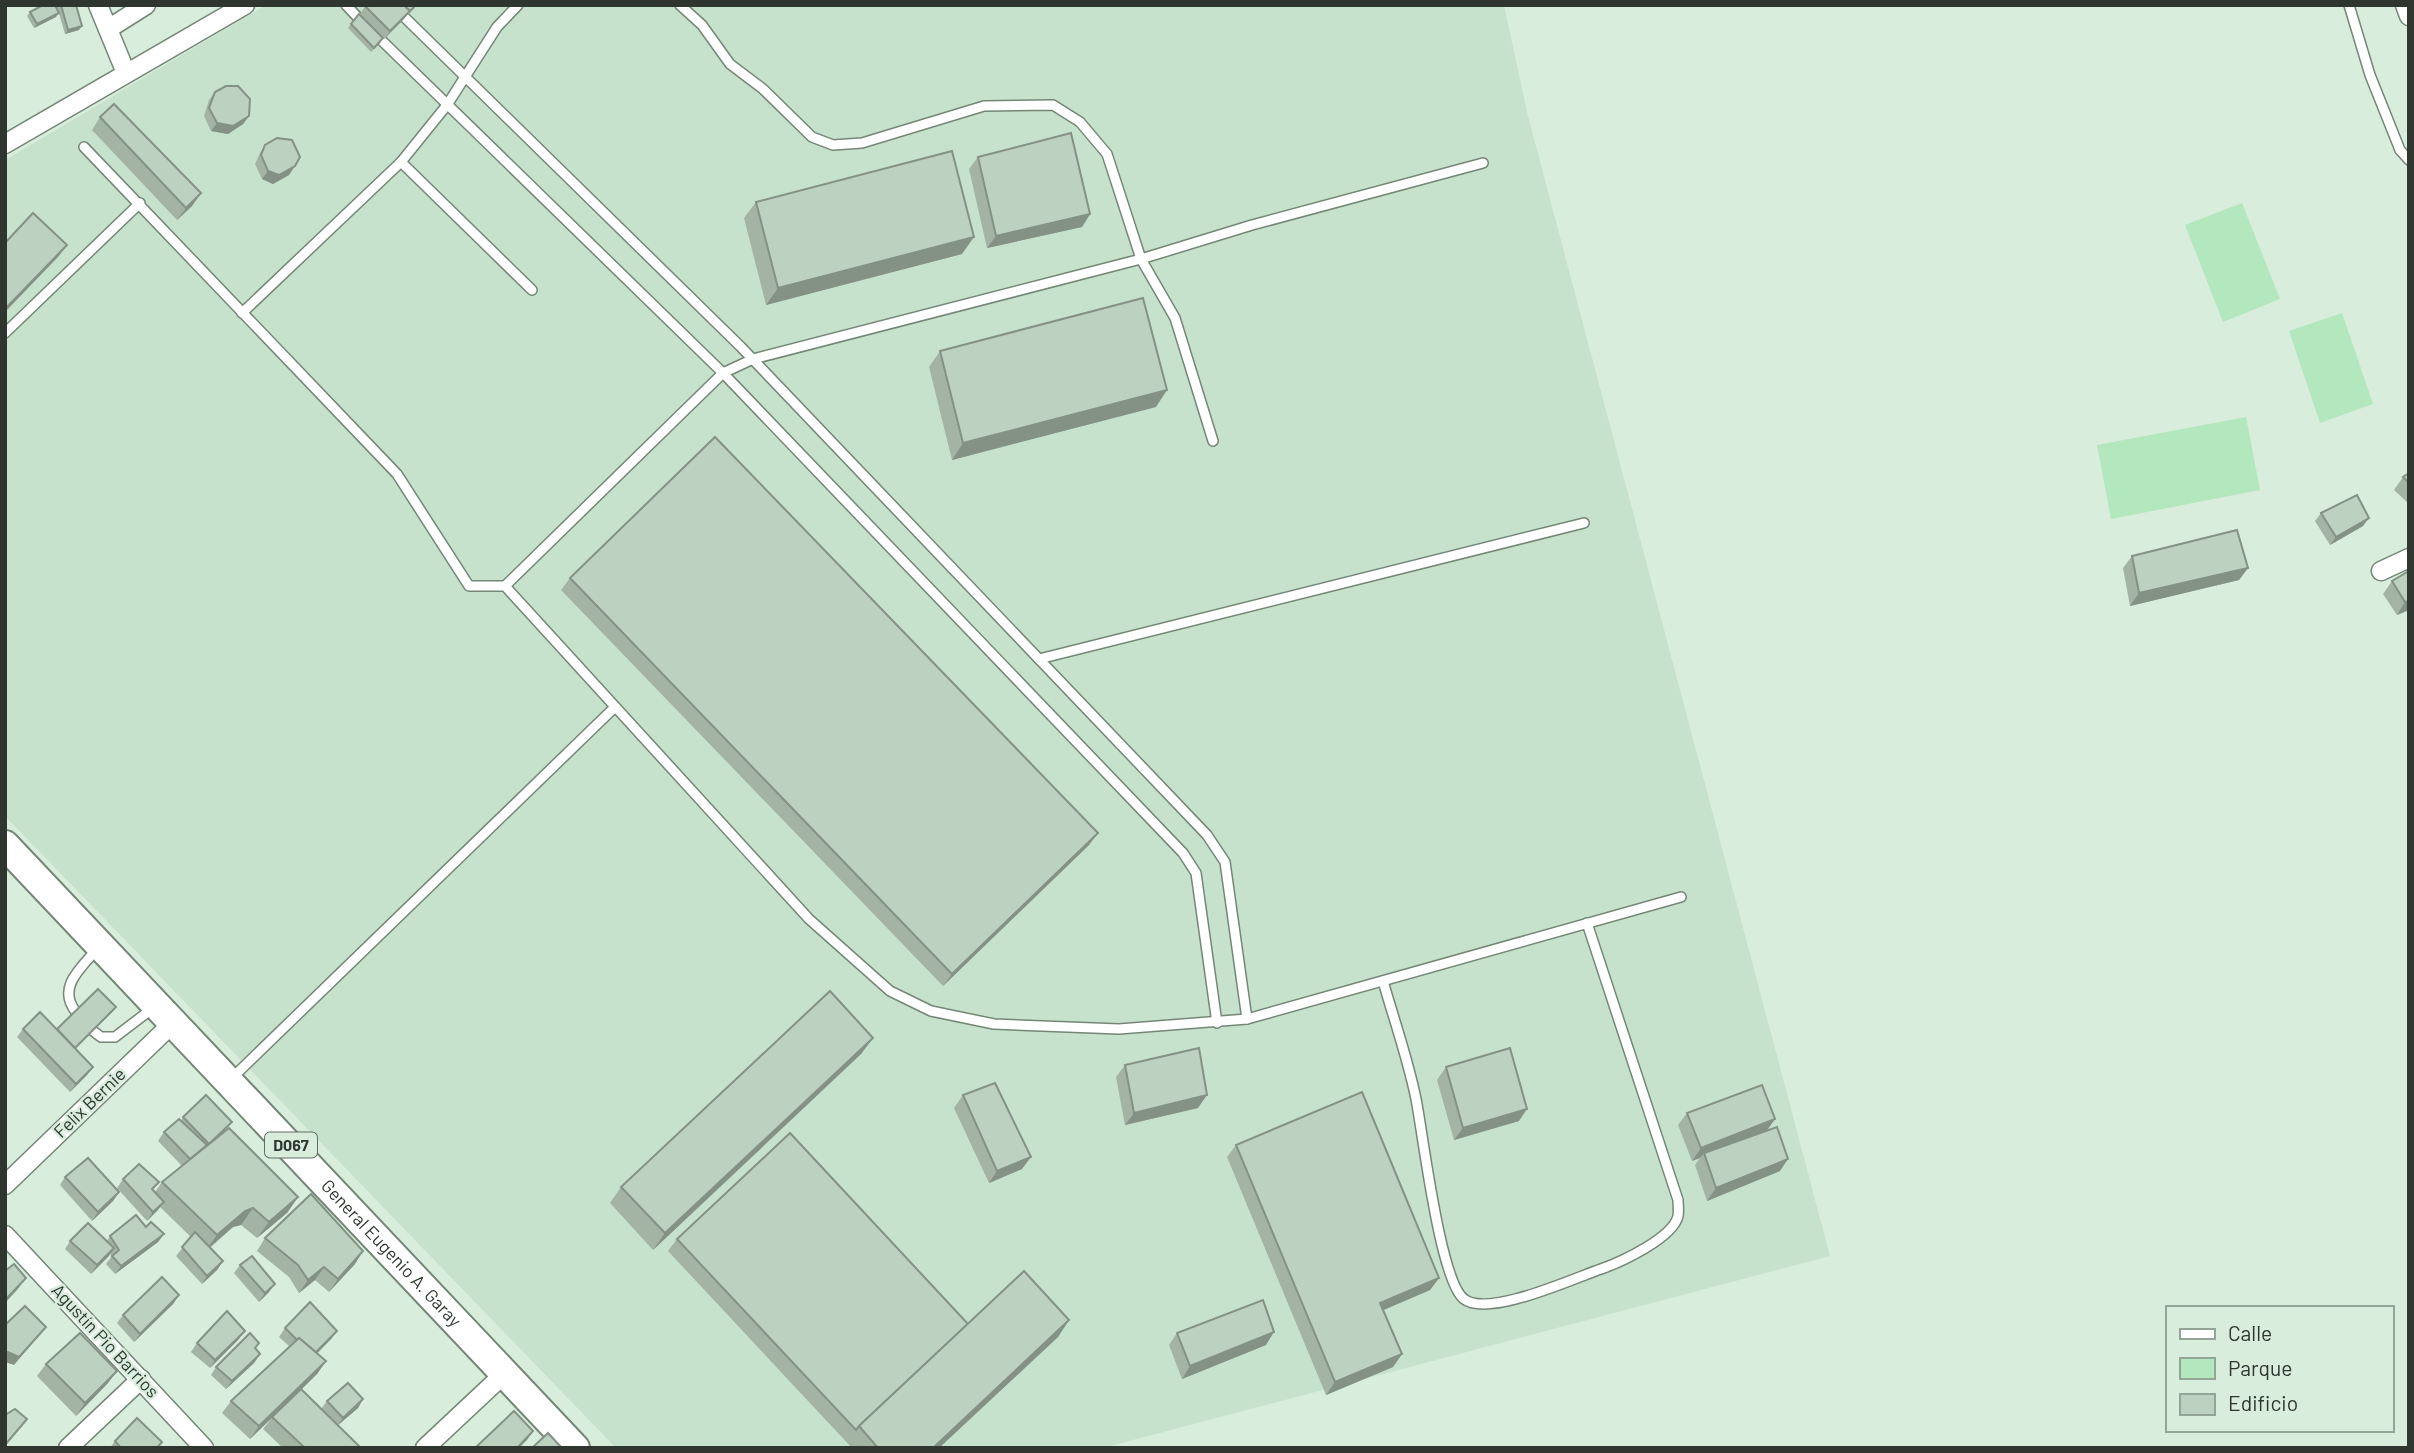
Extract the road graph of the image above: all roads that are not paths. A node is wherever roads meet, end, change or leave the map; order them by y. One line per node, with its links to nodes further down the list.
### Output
1 (98, 5): 11 (street)
2 (146, 5): 11 (street)
3 (245, 5): 12 (street)
4 (345, 5): 14 (lane)
5 (392, 5): 13 (lane)
6 (519, 5): 13 (lane)
7 (680, 5): 21 (lane)
8 (2349, 5): 17 (lane)
9 (2405, 5): 10 (street)
10 (2409, 16)
11 (108, 29): 12 (street)
12 (126, 73): 15 (street)
13 (464, 76): 14 (lane); 25 (lane)
14 (447, 104): 18 (lane); 26 (lane)
15 (5, 144)
16 (84, 147): 20 (lane)
17 (2409, 160)
18 (401, 162): 22 (lane); 23 (lane)
19 (1483, 163): 21 (lane)
20 (140, 203): 23 (lane); 24 (lane)
21 (1141, 259): 25 (lane); 27 (lane)
22 (532, 290)
23 (242, 313): 31 (lane)
24 (5, 333)
25 (753, 359): 26 (lane); 32 (lane)
26 (723, 373): 31 (lane); 42 (lane)
27 (1213, 441)
28 (1584, 523): 32 (lane)
29 (2409, 558): 30 (street)
30 (2381, 571)
31 (505, 586): 33 (lane)
32 (1039, 659): 41 (lane)
33 (615, 707): 42 (lane); 44 (lane)
34 (5, 845): 37 (main road, General Eugenio A. Garay / D067)
35 (1681, 897): 36 (lane)
36 (1587, 923): 38 (lane); 38 (lane)
37 (101, 944): 39 (lane); 40 (main road, General Eugenio A. Garay / D067)
38 (1383, 981): 41 (lane)
39 (76, 1012)
40 (167, 1012): 43 (lane); 44 (main road, General Eugenio A. Garay / D067); 45 (street, Felix Bernie)
41 (1247, 1019): 42 (lane)
42 (1217, 1023)
43 (93, 1031)
44 (230, 1080): 47 (main road, General Eugenio A. Garay / D067)
45 (5, 1185)
46 (5, 1235): 48 (street, Agustín Pio Barrios)
47 (505, 1373): 51 (street); 52 (main road, General Eugenio A. Garay / D067)
48 (141, 1379): 49 (street); 50 (street, Agustín Pio Barrios)
49 (68, 1448)
50 (204, 1448)
51 (425, 1448)
52 (575, 1448)

